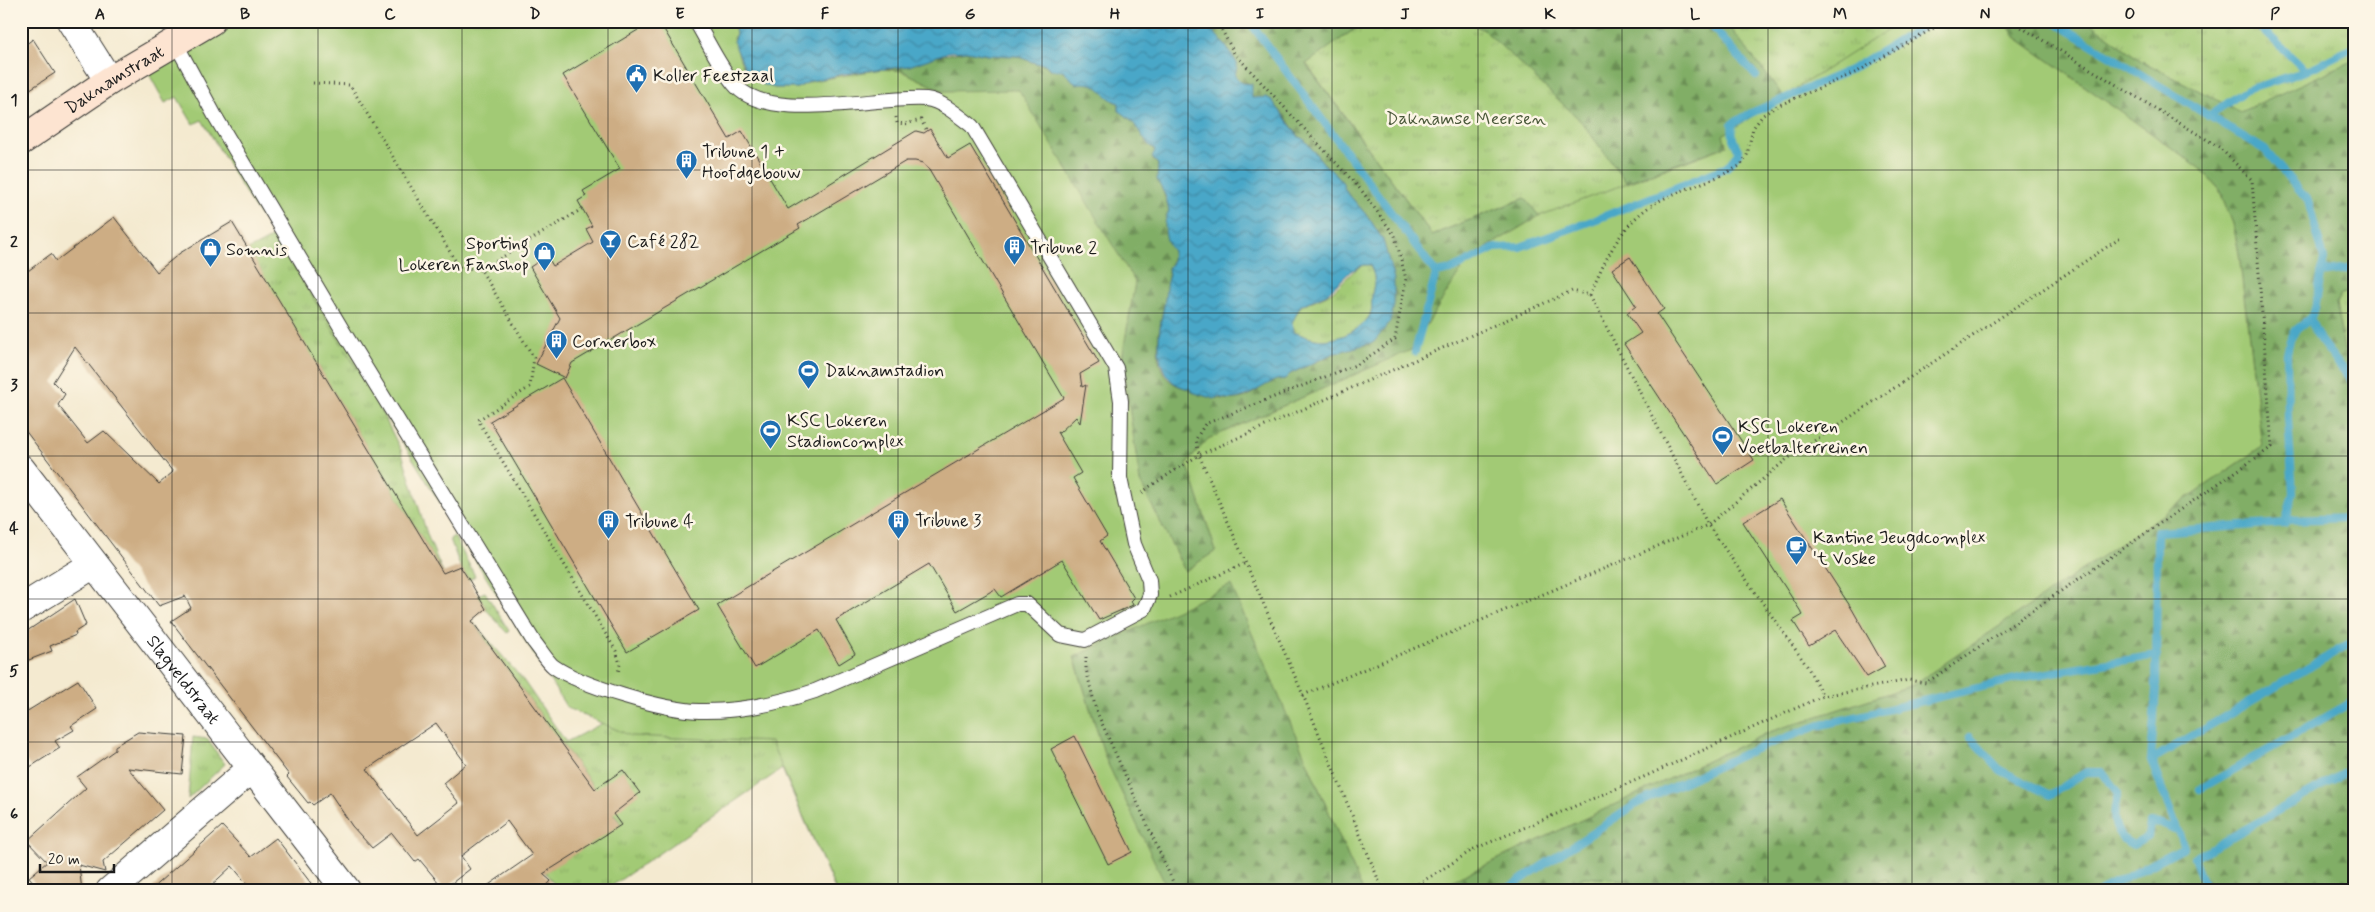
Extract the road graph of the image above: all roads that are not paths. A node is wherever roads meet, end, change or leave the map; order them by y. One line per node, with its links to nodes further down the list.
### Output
1 (71, 21): 5 (street)
2 (210, 21): 4 (street, Daknamstraat)
3 (693, 21): 4 (lane)
4 (175, 42): 5 (street, Daknamstraat)
5 (109, 82): 6 (street, Daknamstraat)
6 (21, 141)
7 (21, 470): 8 (street, Slagveldstraat)
8 (94, 564): 9 (street); 10 (street, Slagveldstraat)
9 (21, 609)
10 (251, 769): 11 (street); 12 (street, Slagveldstraat)
11 (110, 891)
12 (346, 891)

